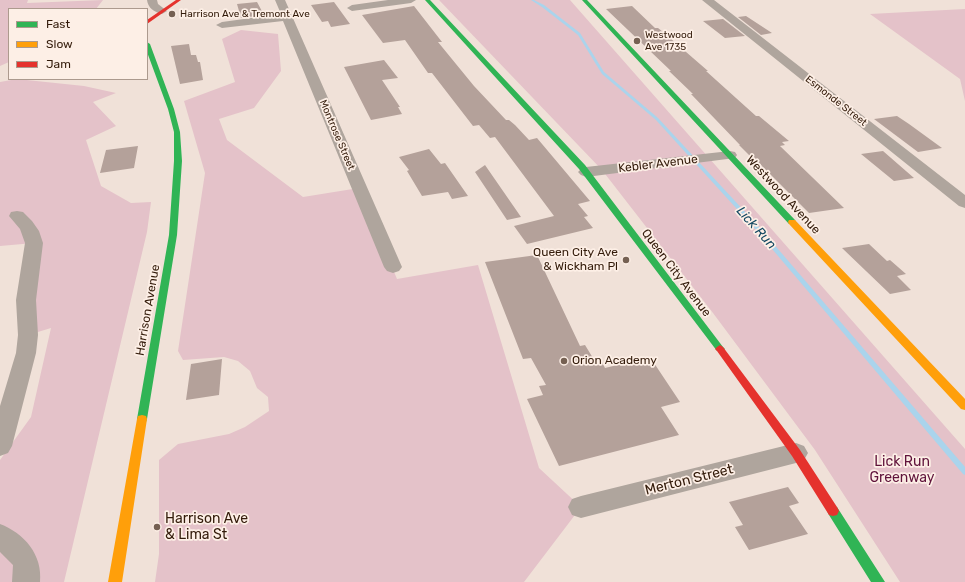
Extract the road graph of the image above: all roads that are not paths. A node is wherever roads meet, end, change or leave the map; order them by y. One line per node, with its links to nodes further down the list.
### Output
1 (152, 0): 9 (street)
2 (178, 0): 9 (main road)
3 (411, 0): 8 (street)
4 (427, 0): 15 (main road, Queen City Avenue)
5 (584, 0): 14 (main road, Westwood Avenue)
6 (707, 0): 16 (street, Esmonde Street)
7 (279, 1): 10 (street, Montrose Street)
8 (352, 8)
9 (162, 11): 11 (main road)
10 (286, 17): 12 (street); 18 (street, Montrose Street)
11 (148, 21)
12 (222, 25)
13 (148, 47): 25 (main road, Harrison Avenue)
14 (730, 155): 15 (street, Kebler Avenue); 19 (main road, Westwood Avenue)
15 (586, 172): 21 (main road, Queen City Avenue)
16 (965, 203)
17 (17, 216): 20 (street)
18 (393, 267)
19 (965, 406)
20 (0, 446)
21 (796, 453): 22 (street, Merton Street); 26 (main road, Queen City Avenue)
22 (581, 507)
23 (0, 536): 24 (street)
24 (26, 582)
25 (114, 582)
26 (878, 582)

